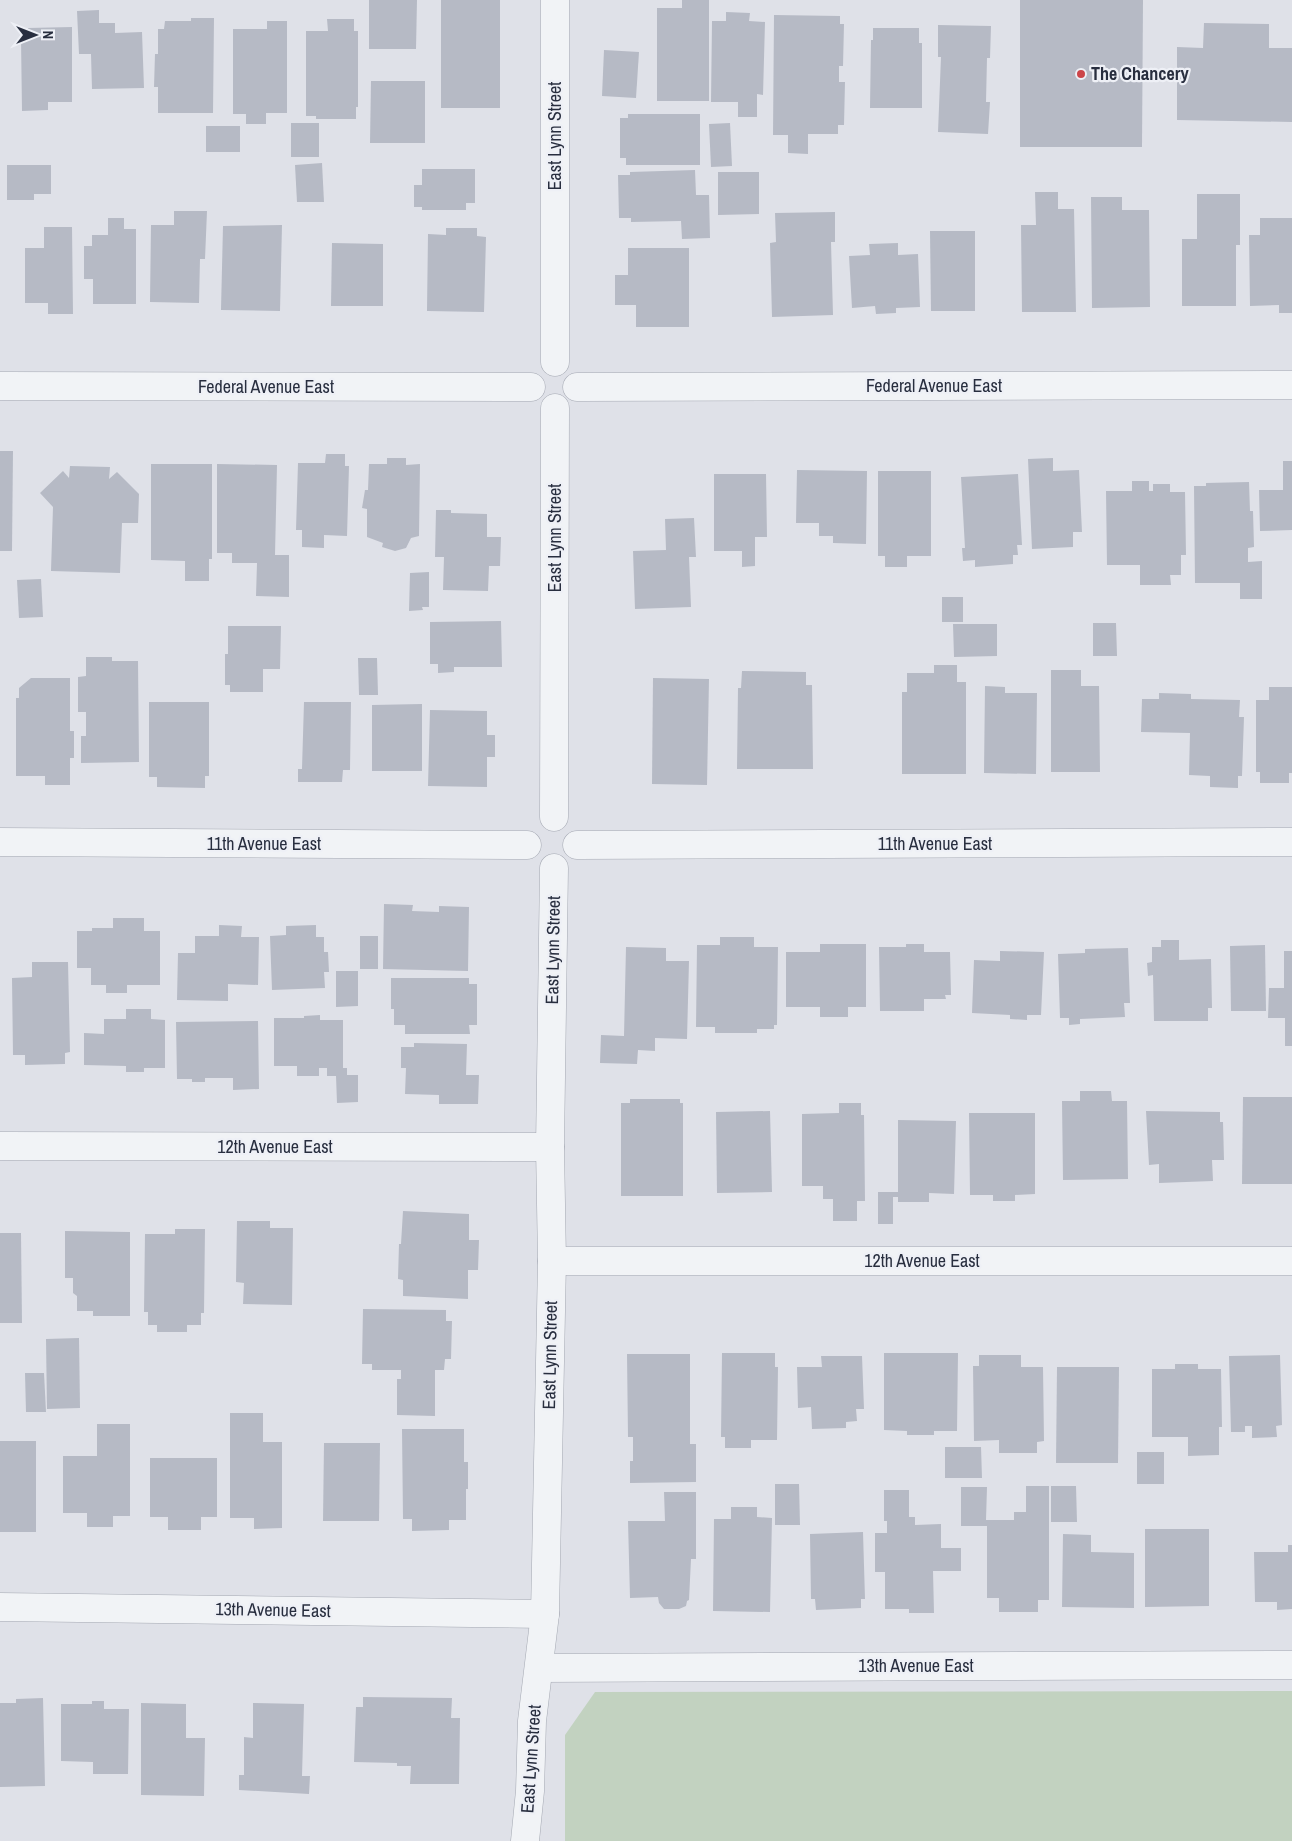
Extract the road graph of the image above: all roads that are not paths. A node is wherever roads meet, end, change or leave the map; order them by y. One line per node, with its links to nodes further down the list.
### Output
1 (555, 0): 2 (street, East Lynn Street)
2 (555, 362): 5 (street); 6 (street)
3 (1292, 385): 6 (street, Federal Avenue East)
4 (0, 386): 5 (street, Federal Avenue East)
5 (531, 387): 7 (street)
6 (577, 387): 7 (street)
7 (555, 408): 8 (street, East Lynn Street)
8 (554, 817): 11 (street); 12 (street)
9 (0, 842): 12 (street, 11th Avenue East)
10 (1292, 842): 11 (street, 11th Avenue East)
11 (578, 845): 13 (street)
12 (527, 846): 13 (street)
13 (554, 868): 15 (street, East Lynn Street)
14 (0, 1146): 15 (street, 12th Avenue East)
15 (550, 1148): 16 (street, East Lynn Street)
16 (552, 1261): 17 (street, 12th Avenue East); 19 (street, East Lynn Street)
17 (1292, 1261)
18 (0, 1607): 19 (street, 13th Avenue East)
19 (545, 1614): 21 (street, East Lynn Street)
20 (1292, 1665): 21 (street, 13th Avenue East)
21 (540, 1668): 22 (street, East Lynn Street)
22 (525, 1841)

